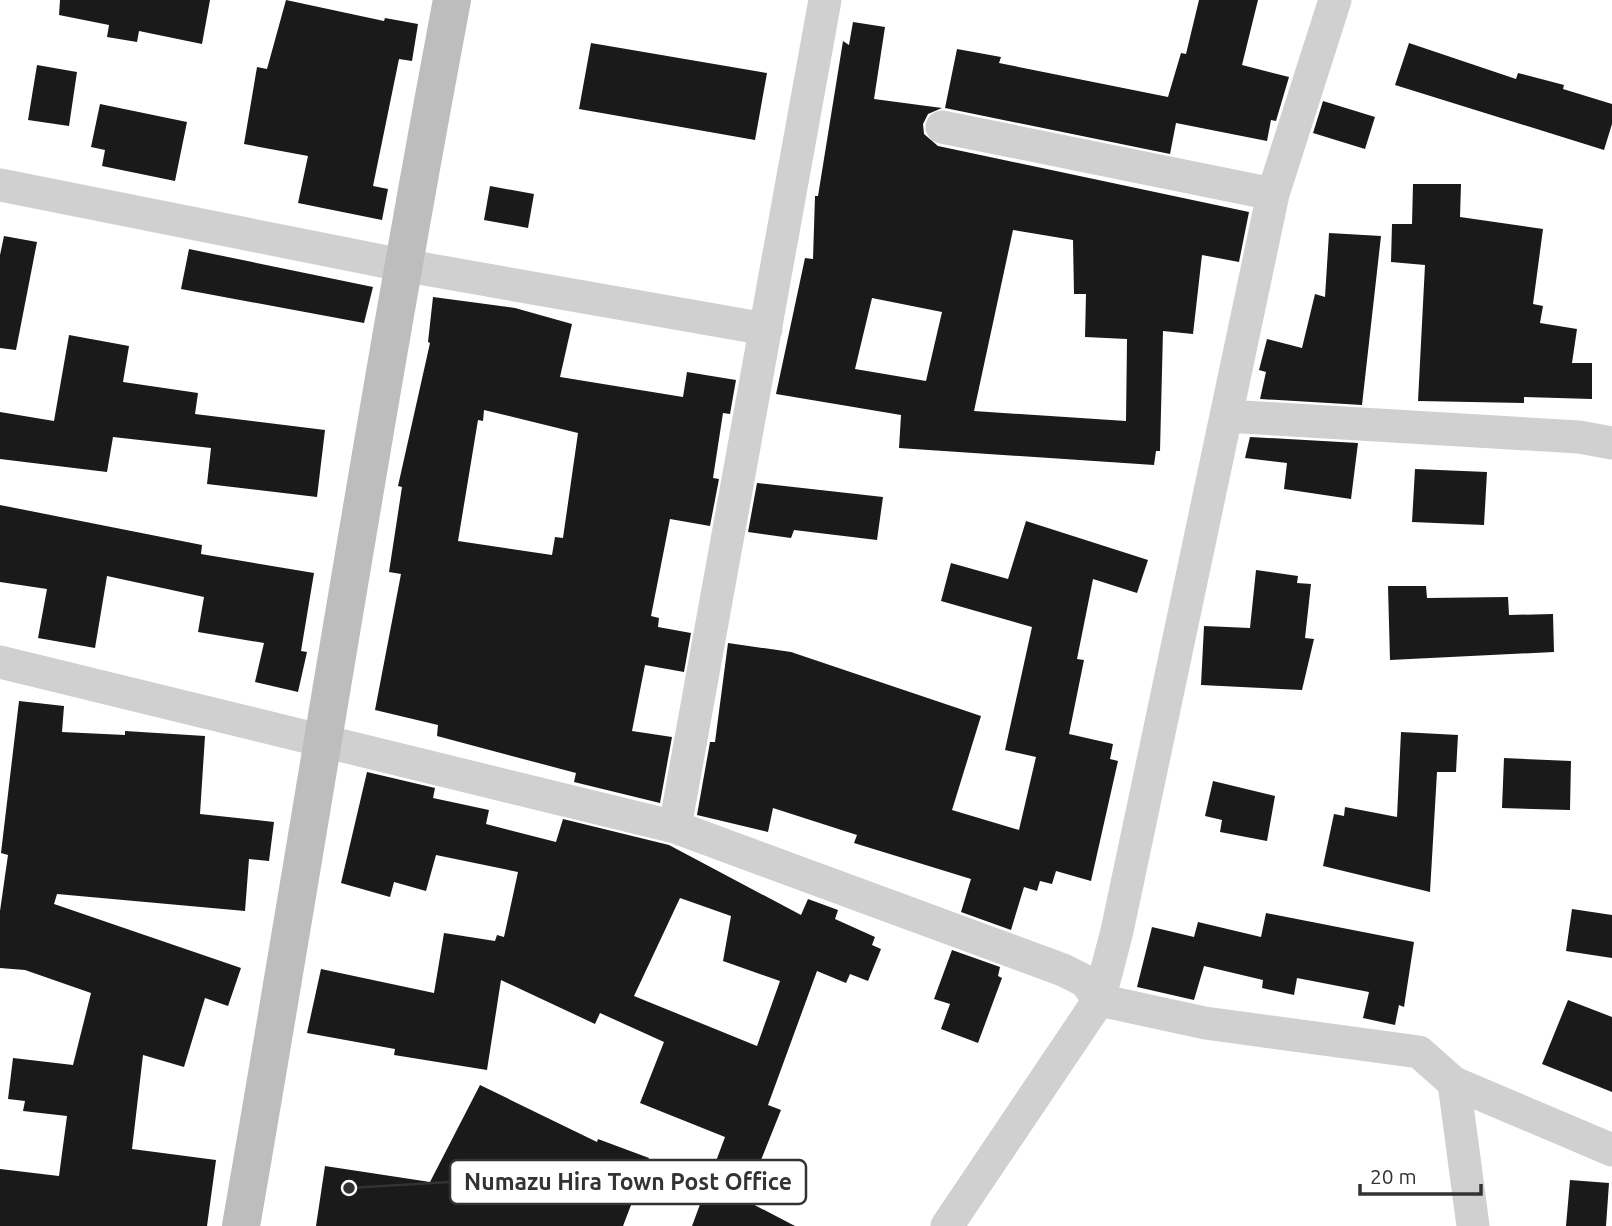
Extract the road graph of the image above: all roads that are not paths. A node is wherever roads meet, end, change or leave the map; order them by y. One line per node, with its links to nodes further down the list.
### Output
1 (452, 0): 7 (street)
2 (825, 0): 8 (street)
3 (1335, 0): 6 (street)
4 (942, 127): 6 (street)
5 (0, 185): 7 (street)
6 (1273, 194): 9 (street)
7 (402, 265): 8 (street); 12 (street)
8 (766, 329): 13 (street)
9 (1226, 416): 10 (street); 14 (street)
10 (1612, 443)
11 (0, 662): 12 (street)
12 (325, 740): 13 (street); 17 (street)
13 (675, 827): 14 (street)
14 (1099, 1000): 15 (street); 18 (street)
15 (1454, 1083): 16 (street); 19 (street)
16 (1612, 1150)
17 (241, 1226)
18 (947, 1226)
19 (1473, 1226)

